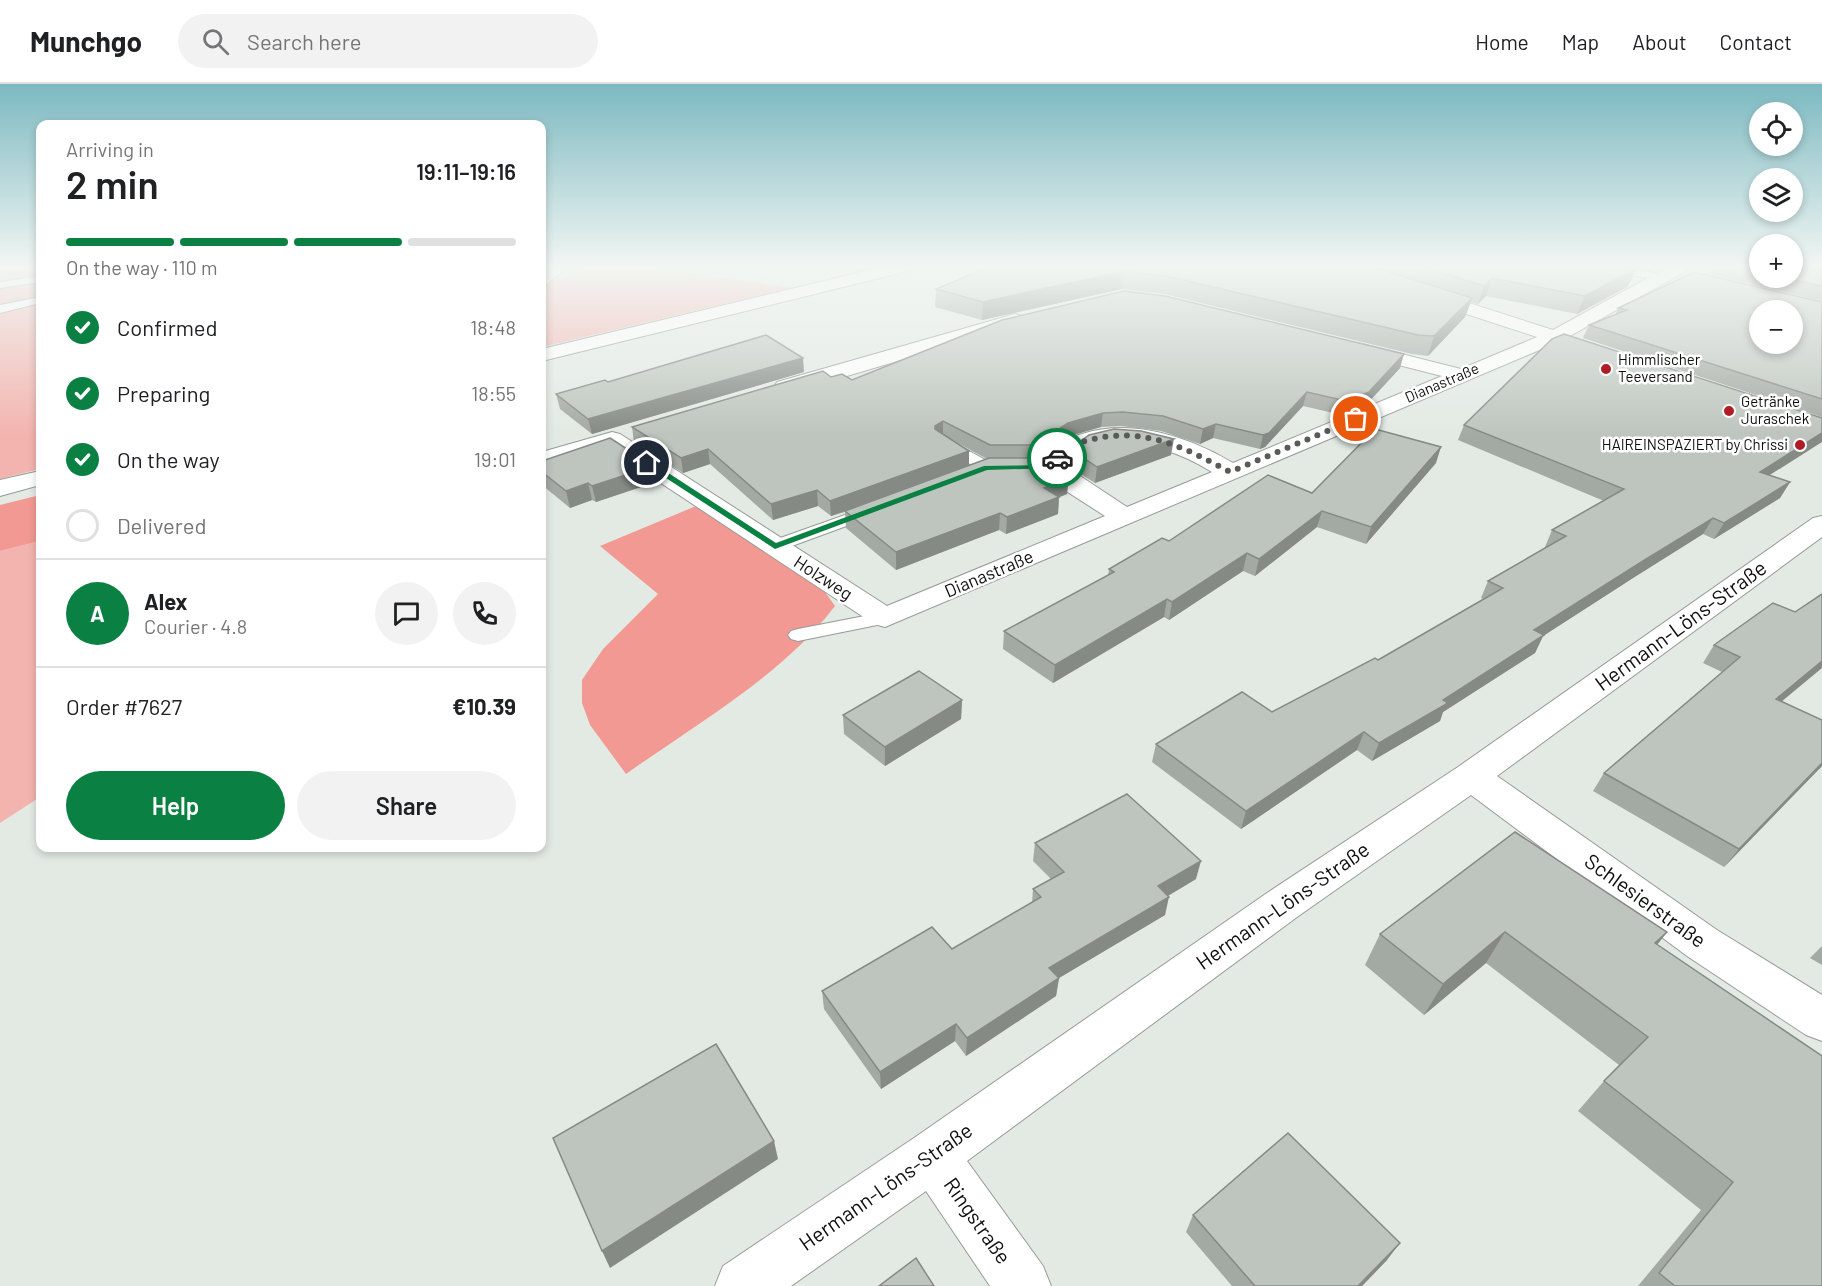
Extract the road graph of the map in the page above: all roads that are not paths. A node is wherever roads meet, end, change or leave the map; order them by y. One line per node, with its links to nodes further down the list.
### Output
1 (673, 323): 7 (street)
2 (1004, 323): 9 (street)
3 (1513, 323): 5 (street)
4 (1595, 323): 5 (street, Dianastraße)
5 (1566, 341): 8 (street, Dianastraße)
6 (1335, 344): 8 (street)
7 (546, 354)
8 (1461, 375): 14 (street, Dianastraße)
9 (771, 392)
10 (944, 442): 12 (lane)
11 (546, 458): 21 (street, Holzweg)
12 (986, 467): 13 (lane); 15 (lane)
13 (1019, 467)
14 (1230, 472): 19 (street, Dianastraße); 19 (street)
15 (964, 476)
16 (36, 479): 17 (street)
17 (0, 488)
18 (886, 505): 21 (lane)
19 (1125, 517): 22 (street, Dianastraße)
20 (1822, 524): 24 (street, Hermann-Löns-Straße)
21 (775, 546): 22 (street, Holzweg)
22 (885, 618): 23 (lane)
23 (798, 636)
24 (1471, 776): 25 (street, Schlesierstraße); 26 (street, Hermann-Löns-Straße)
25 (1822, 1020)
26 (932, 1156): 27 (street, Hermann-Löns-Straße); 28 (street, Ringstraße)
27 (743, 1286)
28 (1023, 1286)

